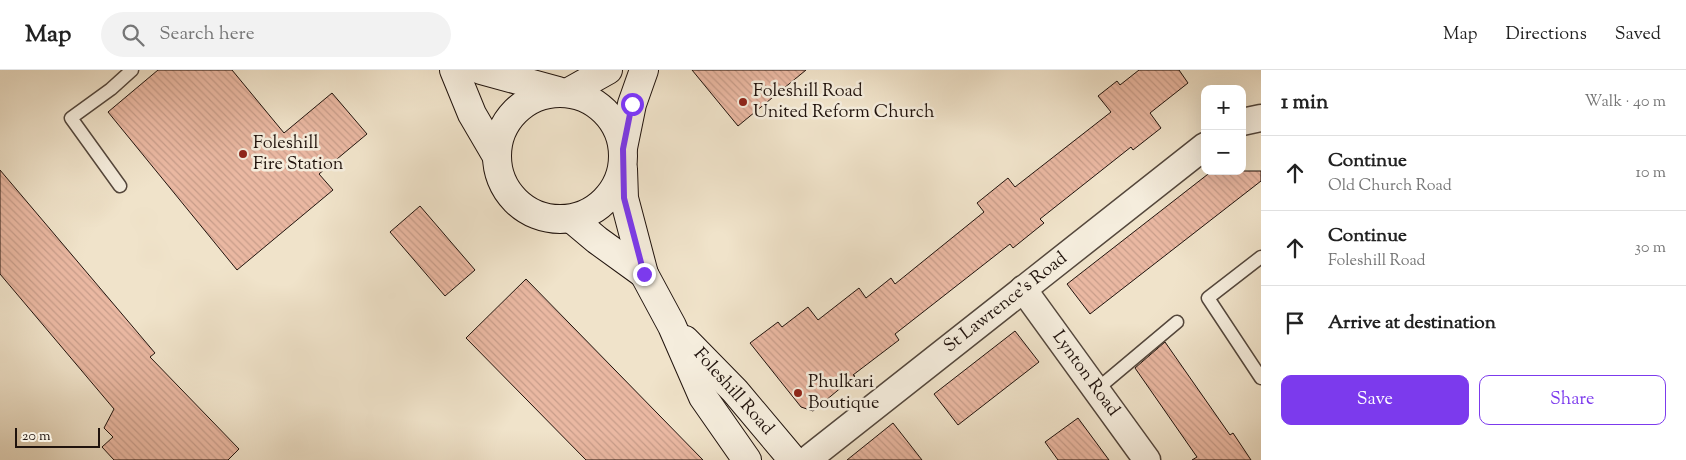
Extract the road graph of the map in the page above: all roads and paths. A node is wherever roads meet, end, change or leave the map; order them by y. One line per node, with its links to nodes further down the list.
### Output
1 (132, 70): 10 (lane)
2 (454, 70): 9 (main road)
3 (480, 70): 6 (main road)
4 (608, 70): 6 (main road)
5 (644, 70): 8 (main road)
6 (564, 92): 8 (main road); 9 (main road)
7 (1201, 149): 14 (street, St Lawrence's Road)
8 (623, 153): 11 (main road); 13 (main road, Foleshill Road)
9 (496, 155): 11 (main road)
10 (120, 186)
11 (572, 219): 13 (main road, Foleshill Road)
12 (1261, 257): 17 (lane)
13 (644, 274): 16 (main road, Foleshill Road)
14 (1023, 289): 18 (street, Lynton Road); 21 (street, St Lawrence's Road)
15 (1177, 322): 18 (lane)
16 (672, 326): 19 (main road, Foleshill Road); 20 (main road, Foleshill Road)
17 (1261, 378)
18 (1096, 390): 22 (street, Lynton Road)
19 (747, 460)
20 (793, 460)
21 (807, 460)
22 (1147, 460)

